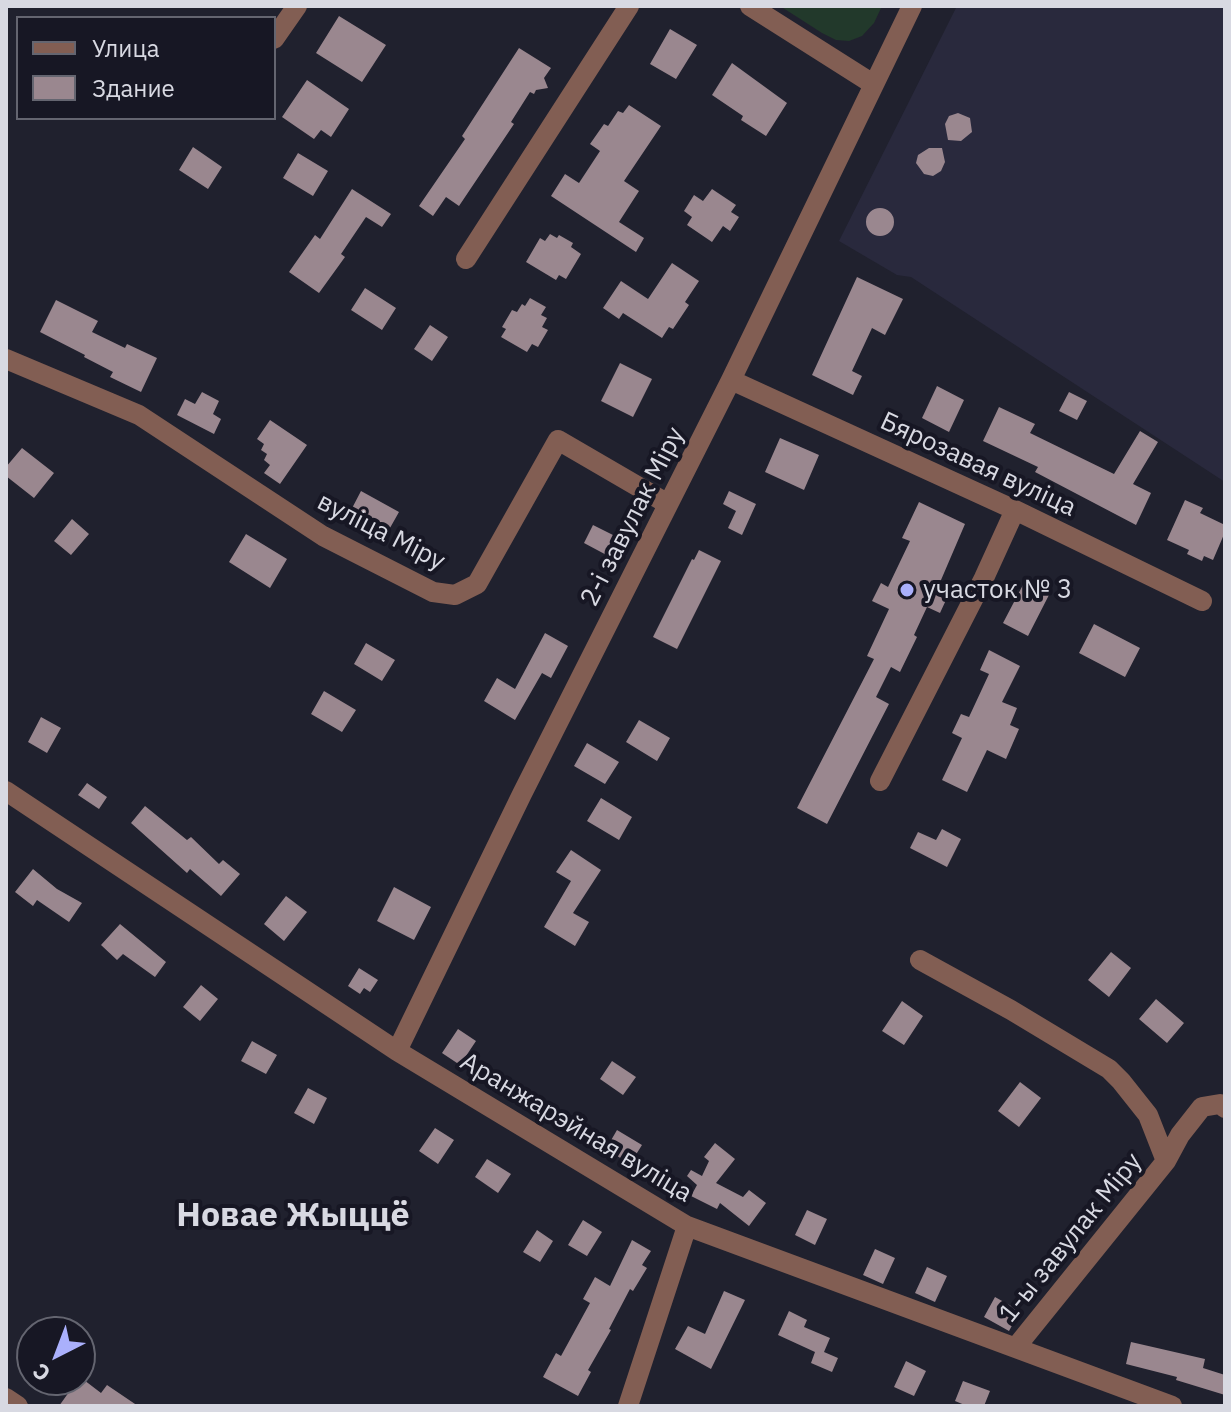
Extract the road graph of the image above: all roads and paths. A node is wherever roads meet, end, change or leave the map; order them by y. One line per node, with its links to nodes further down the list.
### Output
1 (297, 6): 5 (street)
2 (629, 6): 7 (street)
3 (750, 6): 6 (street)
4 (912, 6): 6 (street, 2-і завулак Міру)
5 (276, 36)
6 (873, 84): 9 (street, 2-і завулак Міру)
7 (466, 259)
8 (6, 359): 10 (street, вуліца Міру)
9 (731, 380): 10 (street, 2-і завулак Міру); 11 (street, Бярозавая вуліца)
10 (668, 504): 16 (street, 2-і завулак Міру)
11 (1015, 510): 12 (street, Бярозавая вуліца); 13 (street)
12 (1202, 601)
13 (880, 781)
14 (6, 791): 16 (street, Аранжарэйная вуліца)
15 (920, 960): 18 (street, 1-ы завулак Міру)
16 (397, 1051): 19 (street, Аранжарэйная вуліца)
17 (1225, 1108): 18 (street, 1-ы завулак Міру)
18 (1166, 1161): 20 (street, 1-ы завулак Міру)
19 (687, 1226): 20 (street, Аранжарэйная вуліца); 23 (street)
20 (1016, 1347): 24 (street, Аранжарэйная вуліца)
21 (6, 1398): 22 (street)
22 (18, 1406)
23 (628, 1406)
24 (1172, 1406)

